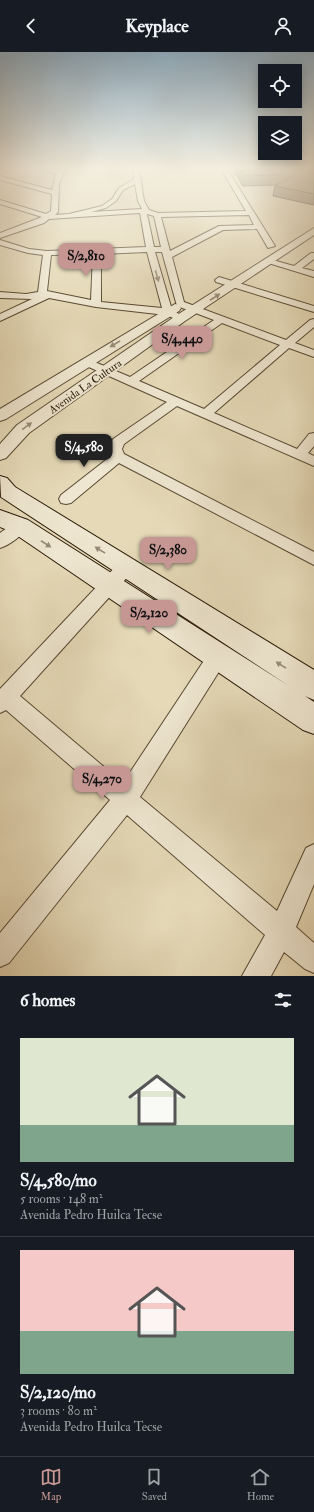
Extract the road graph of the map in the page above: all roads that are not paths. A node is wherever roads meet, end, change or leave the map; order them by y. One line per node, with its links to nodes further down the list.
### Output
1 (33, 212): 10 (street)
2 (54, 212): 10 (street)
3 (84, 212): 9 (street)
4 (129, 212): 9 (street)
5 (145, 212): 17 (street)
6 (149, 212): 8 (street)
7 (251, 213): 8 (street); 12 (street)
8 (158, 215): 20 (street)
9 (69, 216): 10 (street)
10 (49, 217): 14 (street)
11 (314, 219): 16 (street, Avenida La Cultura)
12 (260, 227): 16 (street); 20 (street)
13 (314, 231): 22 (street, Avenida La Cultura)
14 (0, 236)
15 (0, 242): 19 (street)
16 (271, 246): 25 (street, Avenida La Cultura)
17 (150, 249): 18 (street); 20 (street); 33 (street, one-way to 33)
18 (97, 251): 19 (street); 29 (street)
19 (47, 253): 28 (street)
20 (167, 253): 30 (street)
21 (314, 255): 23 (street)
22 (269, 262): 23 (street); 26 (street, Avenida La Cultura)
23 (295, 269): 24 (street)
24 (314, 274)
25 (219, 280): 26 (street); 30 (street, Avenida La Cultura)
26 (234, 284): 31 (street); 32 (street, Avenida La Cultura, one-way to 26)
27 (0, 295): 28 (street)
28 (46, 295): 29 (street); 34 (street)
29 (96, 304): 33 (street)
30 (180, 304): 32 (street); 33 (street, Avenida La Cultura)
31 (314, 309)
32 (194, 310): 35 (street, Avenida La Cultura); 36 (street)
33 (168, 312): 35 (street); 40 (street, Avenida La Cultura, one-way to 40)
34 (0, 318)
35 (181, 318): 41 (street, Avenida La Cultura)
36 (220, 320): 38 (street); 42 (street)
37 (314, 322): 38 (street)
38 (288, 345): 39 (street); 44 (street)
39 (314, 354)
40 (86, 362): 41 (street); 45 (street, Avenida La Cultura)
41 (107, 370): 42 (street); 47 (street, Avenida La Cultura, one-way to 41)
42 (131, 381): 43 (street)
43 (176, 401): 44 (street); 49 (street)
44 (206, 414): 48 (street)
45 (0, 416)
46 (314, 437): 48 (street)
47 (0, 454)
48 (299, 455): 50 (street)
49 (118, 457): 52 (street); 55 (street)
50 (314, 461)
51 (0, 483): 56 (main road, one-way to 51)
52 (66, 499)
53 (10, 522): 54 (street); 57 (main road, one-way to 57)
54 (0, 542)
55 (314, 559)
56 (126, 567): 57 (street); 59 (main road, one-way to 56)
57 (108, 584): 58 (main road); 60 (street)
58 (218, 656): 61 (main road); 62 (street)
59 (314, 686)
60 (3, 700): 62 (street)
61 (314, 719)
62 (126, 799): 64 (street); 65 (street)
63 (314, 856): 64 (street)
64 (281, 931): 66 (street); 67 (street)
65 (0, 954)
66 (314, 960)
67 (256, 976)

